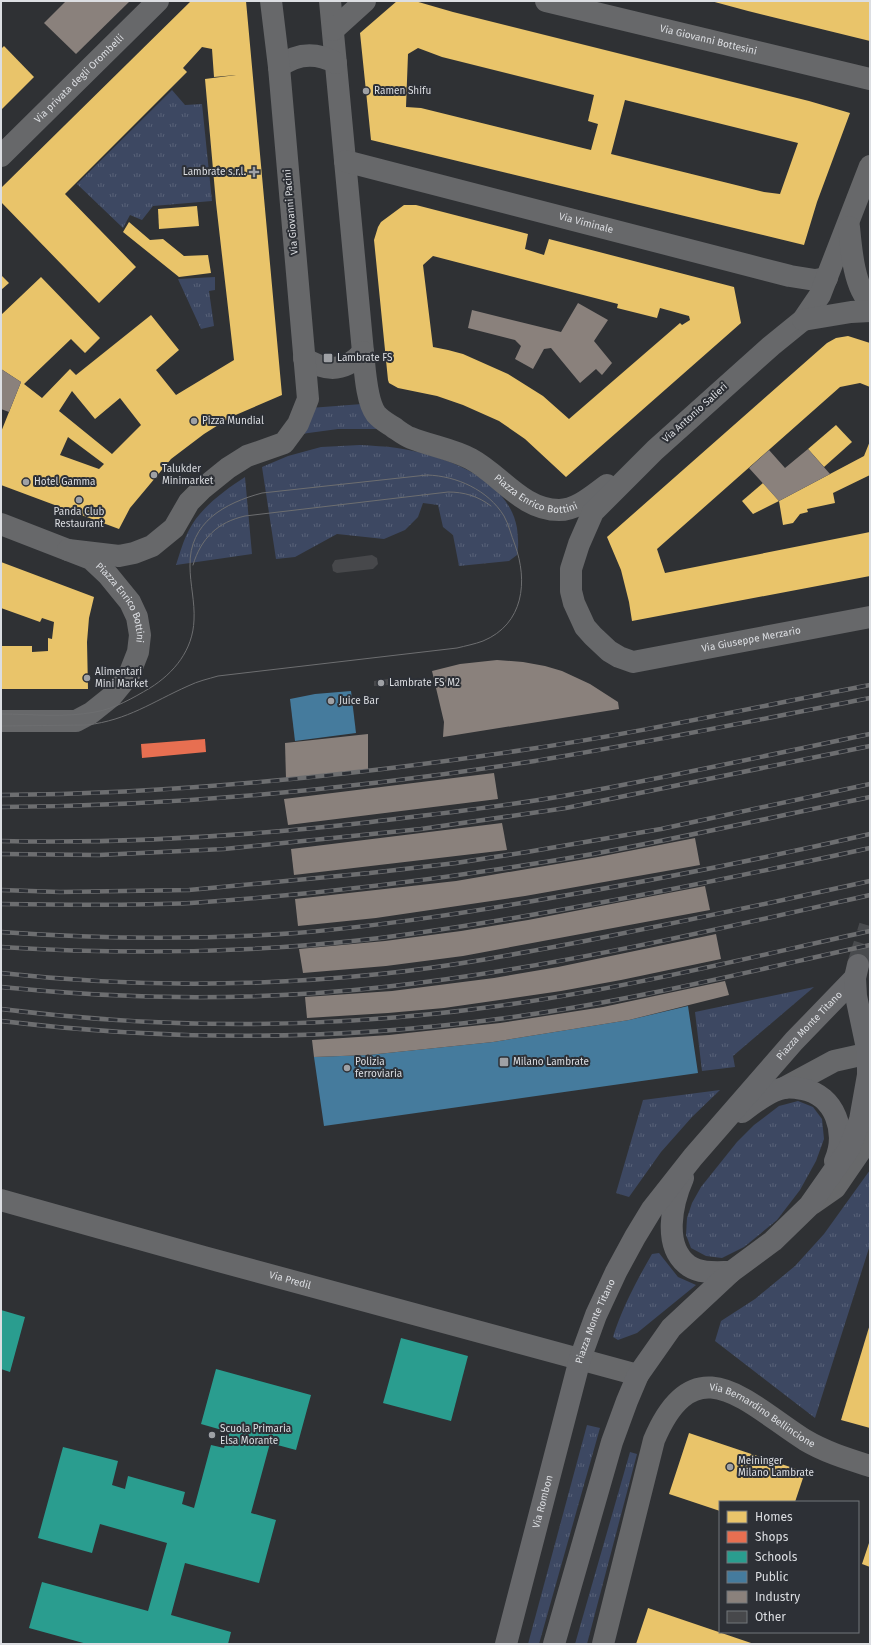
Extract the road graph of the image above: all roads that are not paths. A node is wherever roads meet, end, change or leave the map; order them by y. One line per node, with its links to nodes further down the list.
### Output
1 (158, 1): 10 (street, Via privata degli Orombelli)
2 (271, 1): 8 (street, Via Giovanni Pacini)
3 (330, 1): 6 (street)
4 (365, 1): 6 (street)
5 (546, 1): 9 (street, Via Giovanni Bottesini)
6 (333, 30): 7 (street)
7 (336, 63): 8 (street); 11 (street)
8 (279, 67): 20 (street, Via Giovanni Pacini)
9 (870, 79)
10 (1, 156)
11 (345, 161): 15 (street, Via Viminale); 19 (street)
12 (870, 166): 13 (street)
13 (849, 224): 14 (street); 16 (street)
14 (827, 278): 15 (street, Via Viminale); 18 (street)
15 (804, 279): 18 (street)
16 (870, 302)
17 (870, 311): 18 (street)
18 (803, 320): 21 (street, Via Antonio Salieri)
19 (362, 352): 20 (street); 21 (street, Piazza Enrico Bottini)
20 (304, 358): 24 (street, Via Giovanni Pacini)
21 (654, 450): 22 (street, Via Antonio Salieri)
22 (593, 512): 26 (street, Piazza Enrico Bottini)
23 (1, 524): 24 (street)
24 (68, 550): 27 (street, Piazza Enrico Bottini)
25 (870, 617): 26 (street, Via Giuseppe Merzario)
26 (633, 662)
27 (1, 721)
28 (869, 1052): 29 (street, Piazza Monte Titano); 30 (main road, Piazza Monte Titano); 33 (main road, Piazza Monte Titano)
29 (784, 1088): 30 (main road, Piazza Monte Titano); 33 (main road, Piazza Monte Titano)
30 (715, 1132): 32 (main road, Piazza Monte Titano)
31 (870, 1137): 35 (street, Piazza Monte Titano)
32 (693, 1157): 36 (main road, Piazza Monte Titano); 37 (main road, Piazza Monte Titano)
33 (824, 1187): 35 (main road, Piazza Monte Titano)
34 (1, 1200): 37 (street, Via Predil)
35 (810, 1206): 36 (main road, Piazza Monte Titano)
36 (731, 1272): 38 (main road, Piazza Monte Titano)
37 (580, 1359): 38 (street, Piazza Monte Titano); 40 (main road, Via Rombon)
38 (638, 1374): 41 (main road)
39 (870, 1466): 42 (street, Via Bernardino Bellincione)
40 (506, 1644)
41 (554, 1644)
42 (603, 1644)

